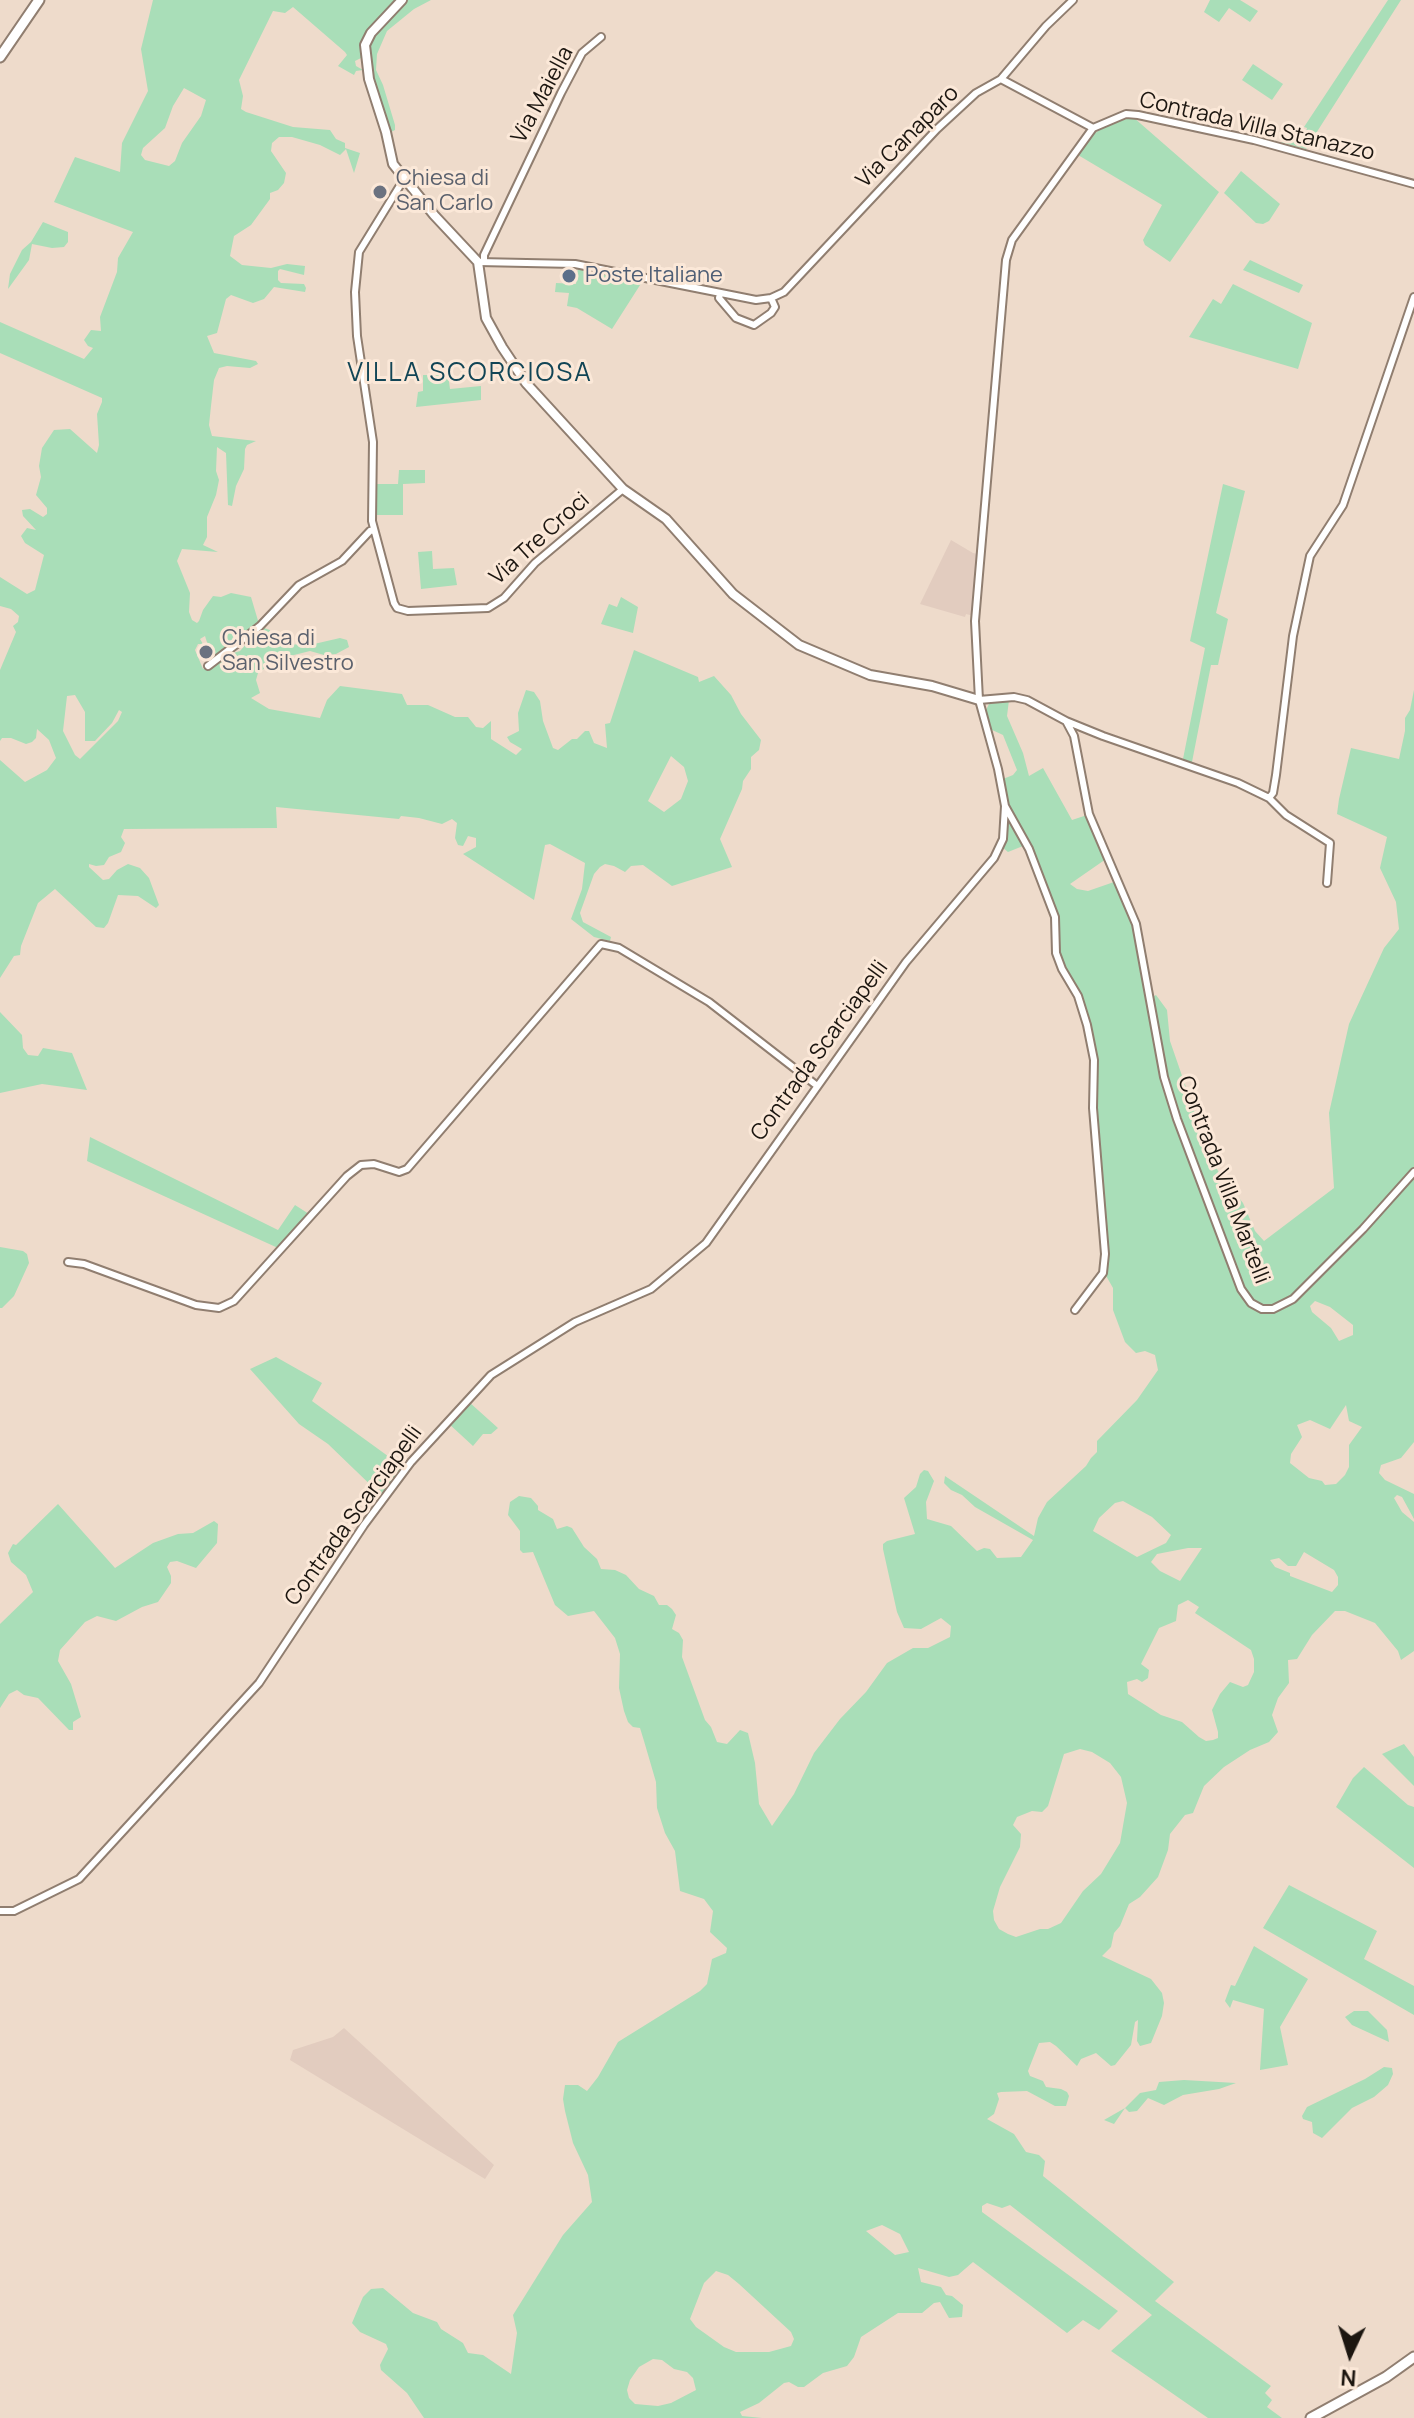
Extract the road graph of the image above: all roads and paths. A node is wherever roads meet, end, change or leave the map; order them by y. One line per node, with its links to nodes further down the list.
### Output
1 (39, 0): 5 (main road)
2 (402, 0): 8 (street)
3 (1073, 0): 6 (street, Via Canaparo)
4 (601, 37): 10 (street, Via Maiella)
5 (0, 57)
6 (1001, 79): 7 (street); 13 (street, Via Canaparo)
7 (1093, 128): 9 (street, Contrada Villa Stanazzo); 17 (street)
8 (404, 179): 10 (street); 15 (street, Via Tre Croci)
9 (1414, 184)
10 (481, 262): 11 (street); 14 (street)
11 (720, 293): 13 (street); 13 (street, Via Canaparo)
12 (1414, 297): 19 (street)
13 (771, 298)
14 (623, 489): 15 (street, Via Tre Croci); 17 (street)
15 (374, 530): 16 (street)
16 (208, 666)
17 (979, 700): 18 (street); 20 (street)
18 (1066, 721): 19 (street); 23 (street, Contrada Villa Martelli)
19 (1269, 798): 21 (street)
20 (1005, 806): 22 (street, Contrada Scarciapelli); 25 (street)
21 (1327, 883)
22 (816, 1085): 24 (street); 26 (street, Contrada Scarciapelli)
23 (1414, 1172)
24 (68, 1262)
25 (1075, 1310)
26 (0, 1911)
27 (1414, 2357): 28 (main road)
28 (1311, 2418)

